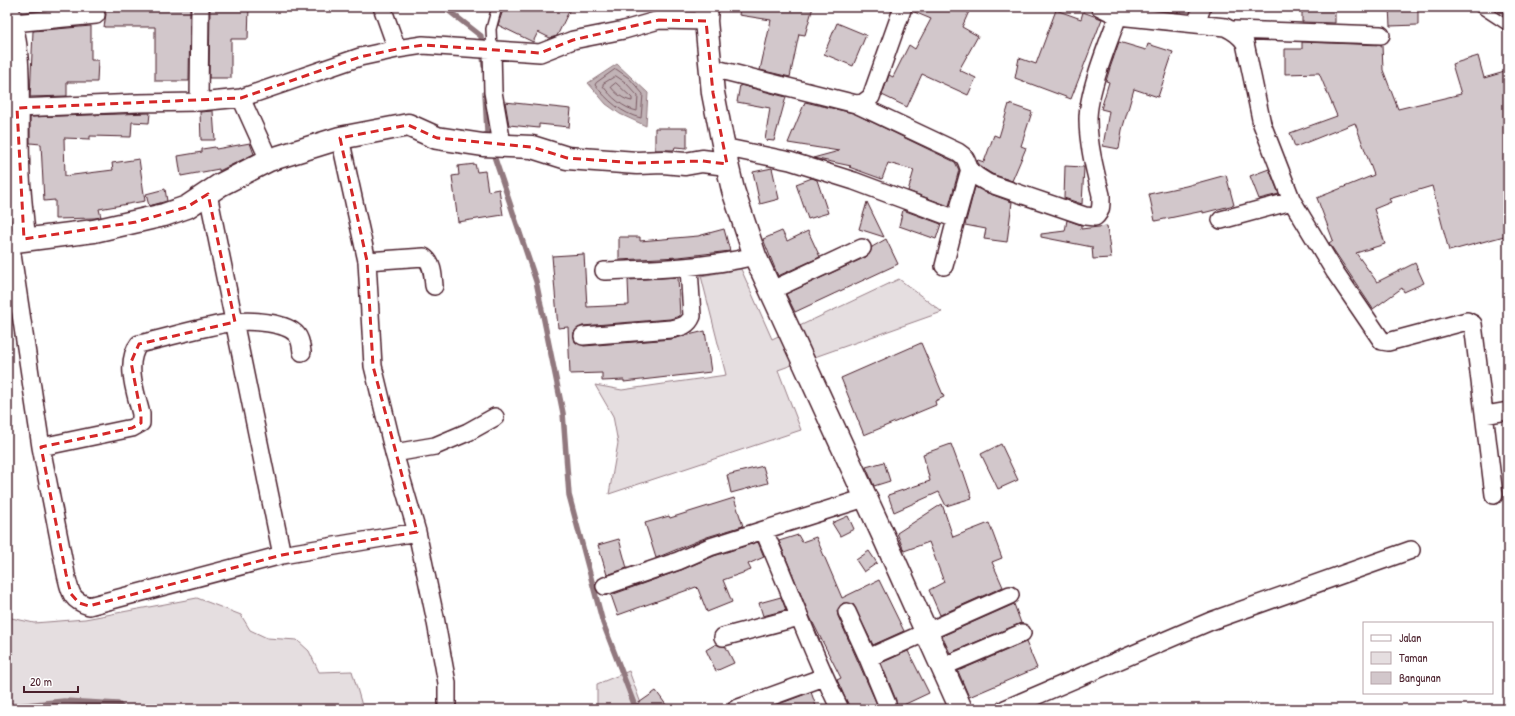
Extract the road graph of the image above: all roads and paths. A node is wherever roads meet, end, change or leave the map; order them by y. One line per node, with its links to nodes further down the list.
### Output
1 (200, 7): 21 (street)
2 (382, 7): 16 (street)
3 (497, 7): 17 (lane)
4 (903, 7): 22 (street)
5 (1100, 7): 11 (street)
6 (1202, 7): 12 (street)
7 (1480, 7): 13 (lane)
8 (707, 14): 17 (street); 18 (street)
9 (10, 15): 10 (street); 19 (street)
10 (96, 15)
11 (1118, 16): 12 (street); 28 (street)
12 (1196, 24): 14 (street)
13 (1508, 26)
14 (1234, 30): 15 (street); 30 (street)
15 (1381, 35)
16 (397, 49): 17 (street); 20 (street)
17 (484, 50): 25 (street)
18 (712, 68): 22 (street); 26 (street)
19 (12, 80): 23 (street)
20 (241, 98): 21 (street); 27 (street)
21 (199, 102): 23 (street)
22 (856, 104): 28 (street)
23 (17, 108): 33 (street)
24 (340, 138): 25 (street); 27 (street); 36 (street)
25 (493, 145): 26 (street)
26 (725, 155): 31 (street); 35 (street)
27 (269, 160): 29 (street)
28 (970, 169): 31 (street)
29 (208, 194): 33 (street); 42 (street)
30 (1292, 201): 32 (street); 46 (street)
31 (956, 219): 37 (street)
32 (1221, 220)
33 (14, 241): 48 (street)
34 (862, 248): 41 (street)
35 (755, 256): 38 (street); 41 (street)
36 (367, 261): 40 (street); 49 (street)
37 (944, 266)
38 (689, 268): 39 (street); 43 (street)
39 (604, 271)
40 (434, 286)
41 (770, 290): 51 (street)
42 (235, 322): 44 (street); 48 (street); 55 (street)
43 (583, 336)
44 (302, 352)
45 (1508, 411): 46 (street)
46 (1485, 415): 50 (street)
47 (495, 417): 49 (street)
48 (41, 447): 55 (street)
49 (394, 453): 53 (street)
50 (1494, 495)
51 (865, 498): 52 (street); 60 (street)
52 (764, 531): 56 (street); 59 (street)
53 (417, 532): 55 (street); 67 (street)
54 (1410, 550): 71 (street)
55 (282, 555)
56 (605, 586)
57 (1010, 595): 60 (street)
58 (847, 612): 63 (street)
59 (799, 617): 62 (street); 65 (street)
60 (925, 632): 63 (street); 64 (street)
61 (1022, 633): 64 (street)
62 (723, 636)
63 (868, 658): 66 (street)
64 (942, 667): 70 (street)
65 (824, 677): 68 (street); 69 (street)
66 (887, 704)
67 (447, 709)
68 (736, 709)
69 (840, 709)
70 (961, 709)
71 (1005, 709)

